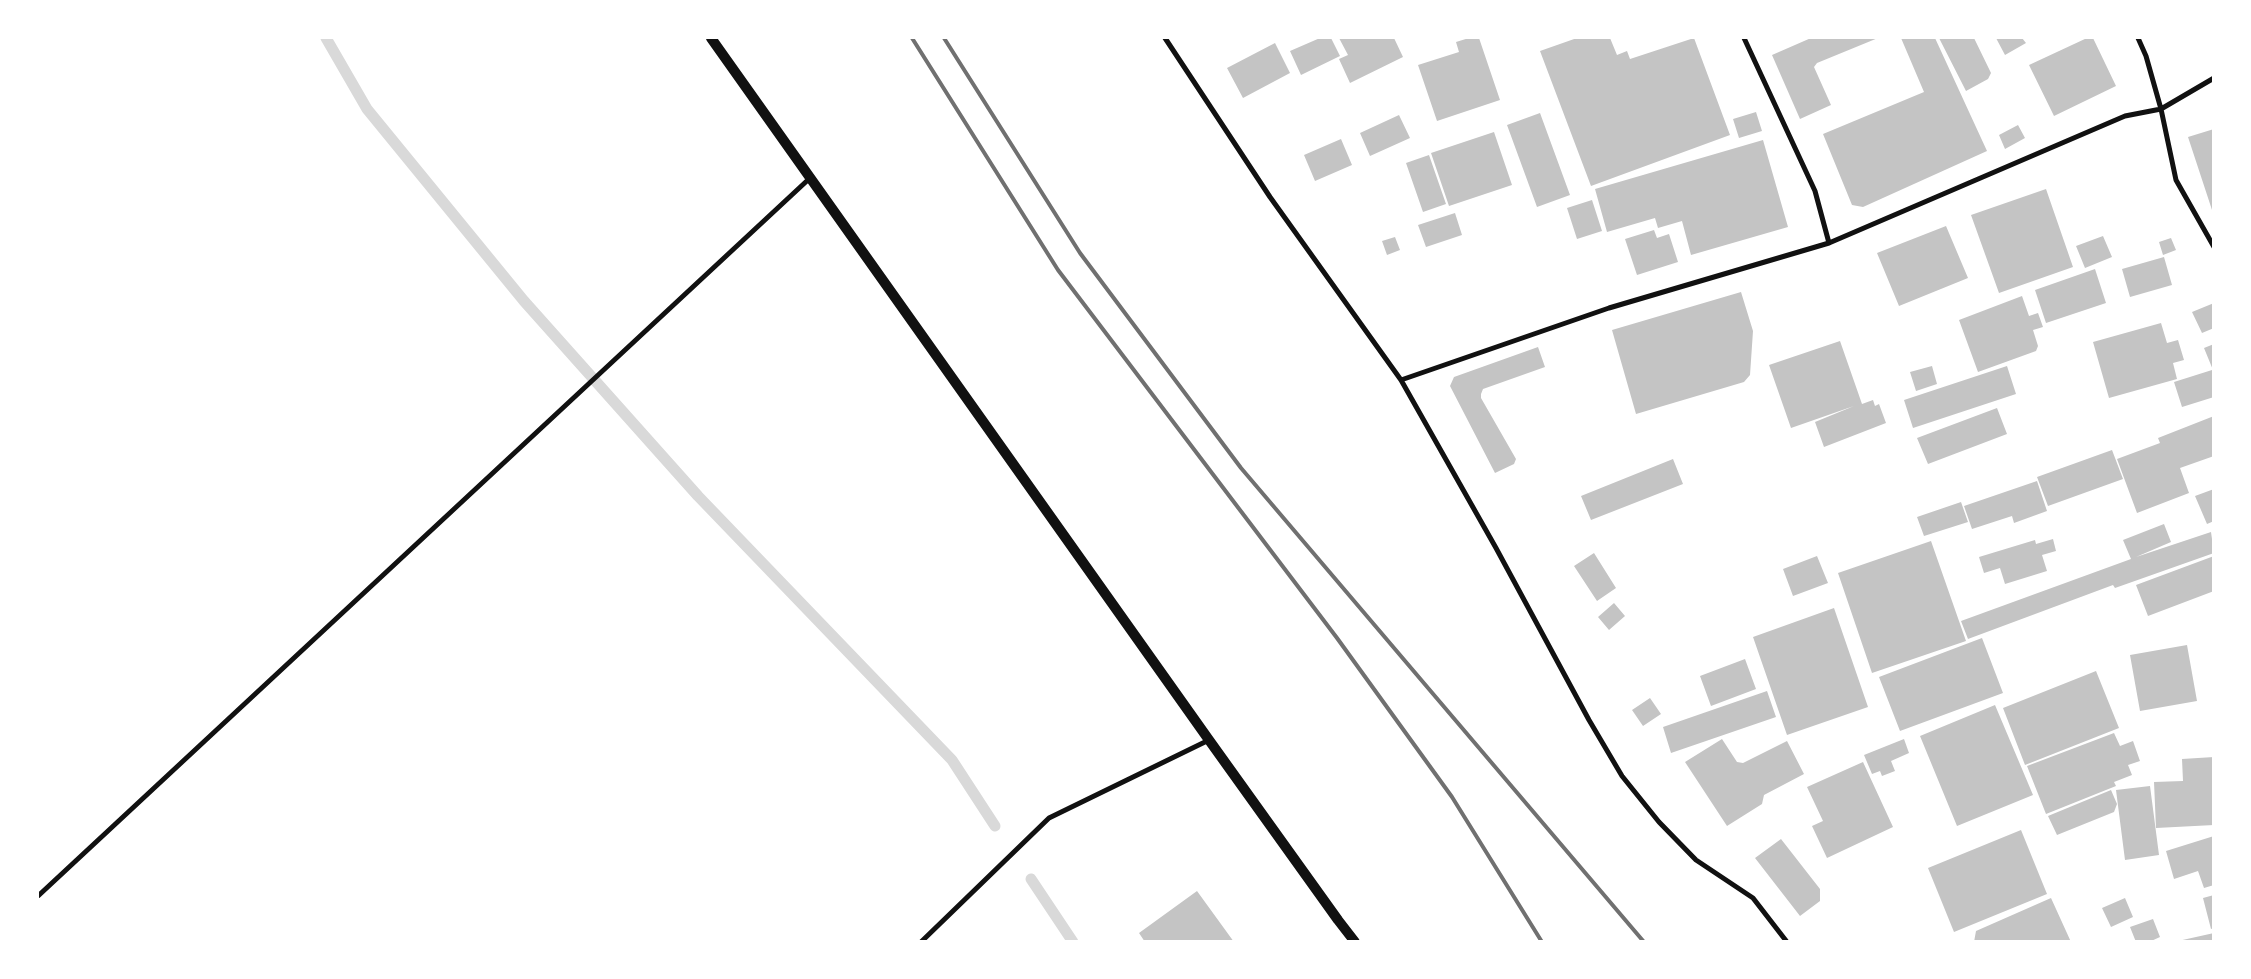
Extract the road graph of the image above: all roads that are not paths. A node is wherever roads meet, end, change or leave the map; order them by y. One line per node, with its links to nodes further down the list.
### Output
1 (711, 38): 7 (main road)
2 (1165, 38): 10 (street)
3 (1744, 38): 8 (street)
4 (2138, 38): 6 (street)
5 (2214, 78): 6 (street)
6 (2161, 109): 8 (street); 9 (street)
7 (810, 178): 11 (main road); 12 (street)
8 (1829, 243): 10 (street)
9 (2214, 247)
10 (1401, 380): 15 (street)
11 (1209, 740): 13 (street); 14 (main road)
12 (38, 896)
13 (921, 942)
14 (1355, 942)
15 (1787, 942)

